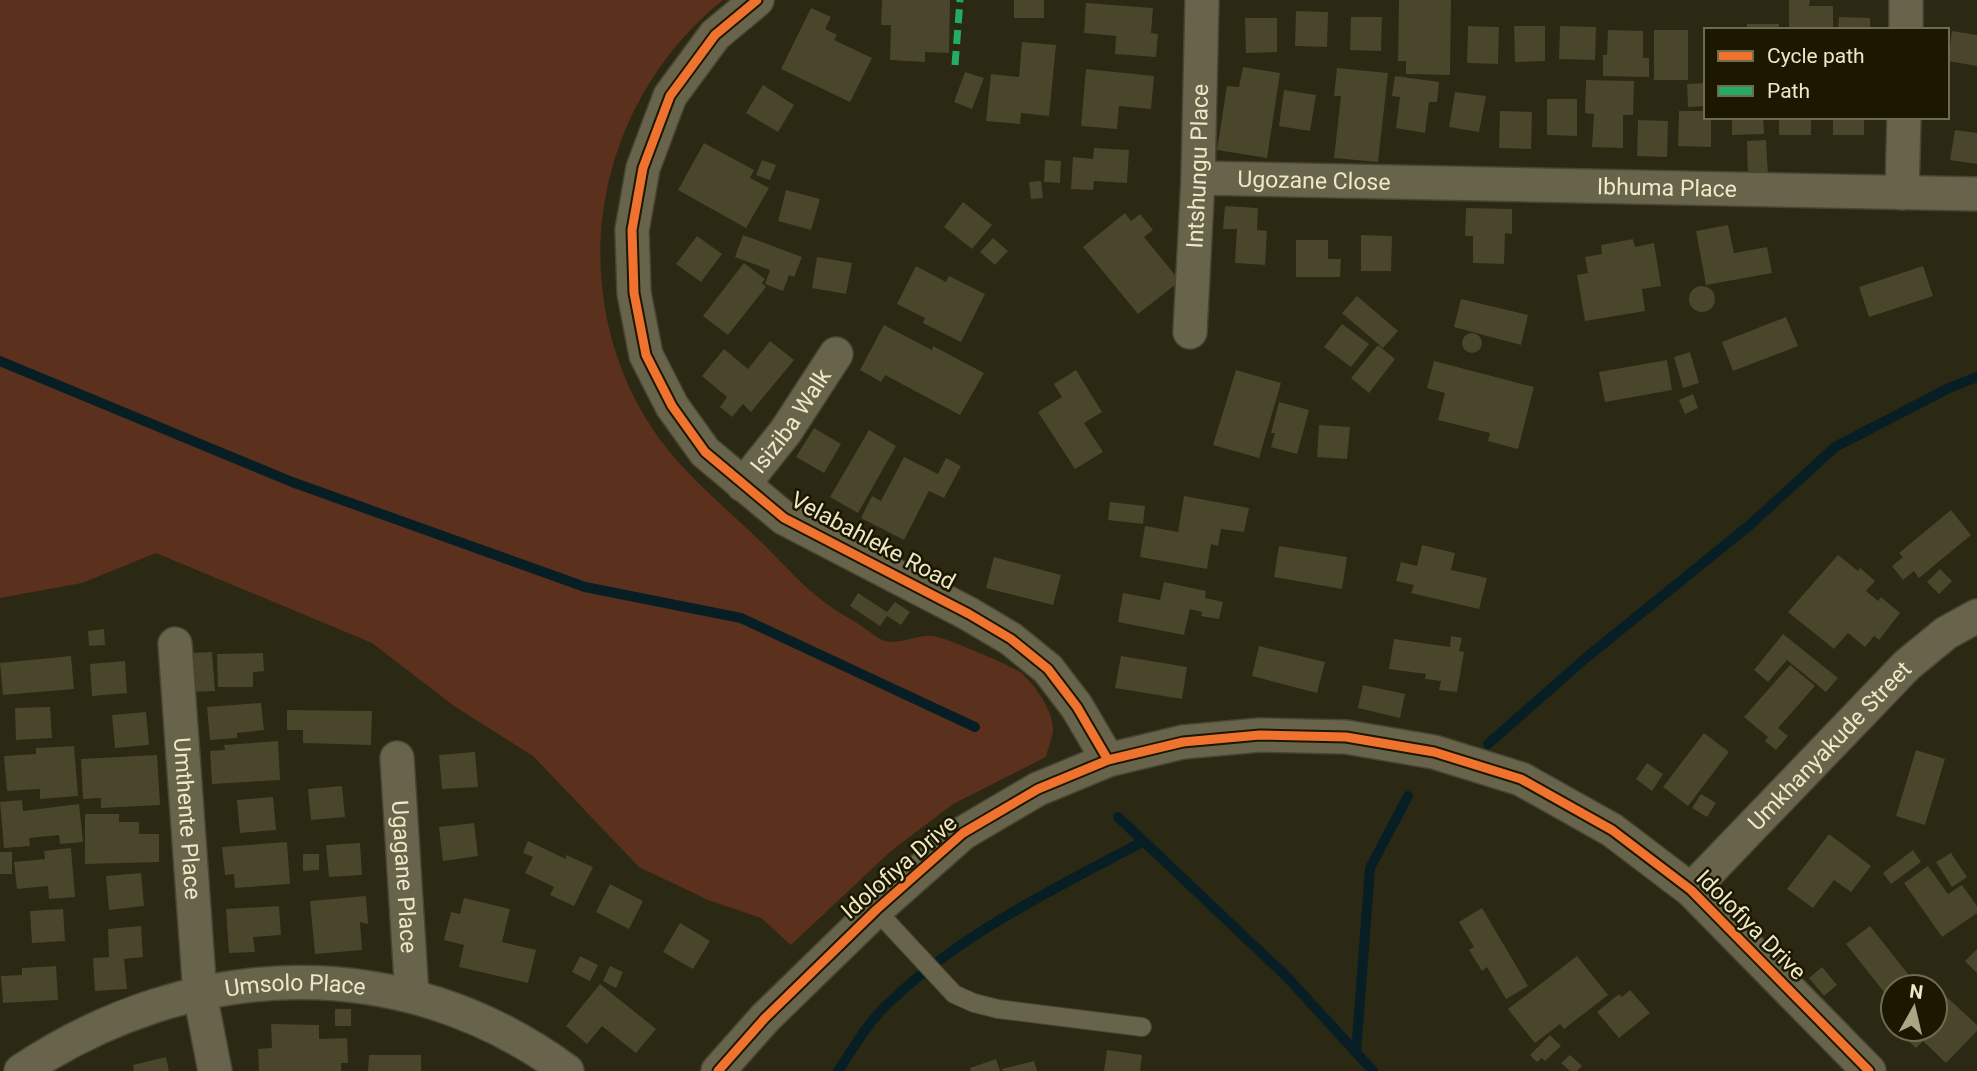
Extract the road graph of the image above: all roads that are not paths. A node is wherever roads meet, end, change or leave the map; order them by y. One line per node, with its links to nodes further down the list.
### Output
1 (757, 0): 12 (street, Velabahleke Road)
2 (1202, 0): 6 (street, Intshungu Place)
3 (1906, 0): 4 (street)
4 (1906, 28)
5 (1904, 119): 8 (street)
6 (1198, 178): 7 (street, Ugozane Close); 10 (street, Intshungu Place)
7 (1430, 183): 8 (street, Ibhuma Place)
8 (1902, 193): 9 (street, Ibhuma Place)
9 (1977, 194)
10 (1190, 332)
11 (836, 354): 12 (street, Isiziba Walk)
12 (743, 485): 16 (street, Velabahleke Road)
13 (1977, 616): 17 (street, Umkhanyakude Street)
14 (175, 644): 19 (street, Umthente Place)
15 (397, 758): 20 (street, Ugagane Place)
16 (1108, 760): 17 (street, Idolofiya Drive); 18 (street, Idolofiya Drive)
17 (1691, 890): 26 (street, Idolofiya Drive)
18 (876, 910): 21 (lane); 25 (street, Idolofiya Drive)
19 (200, 994): 20 (street, Umsolo Place); 22 (street, Umsolo Place); 23 (street, Umthente Place)
20 (412, 996): 24 (street, Umsolo Place)
21 (1142, 1027)
22 (21, 1071)
23 (215, 1071)
24 (567, 1071)
25 (718, 1071)
26 (1869, 1071)

